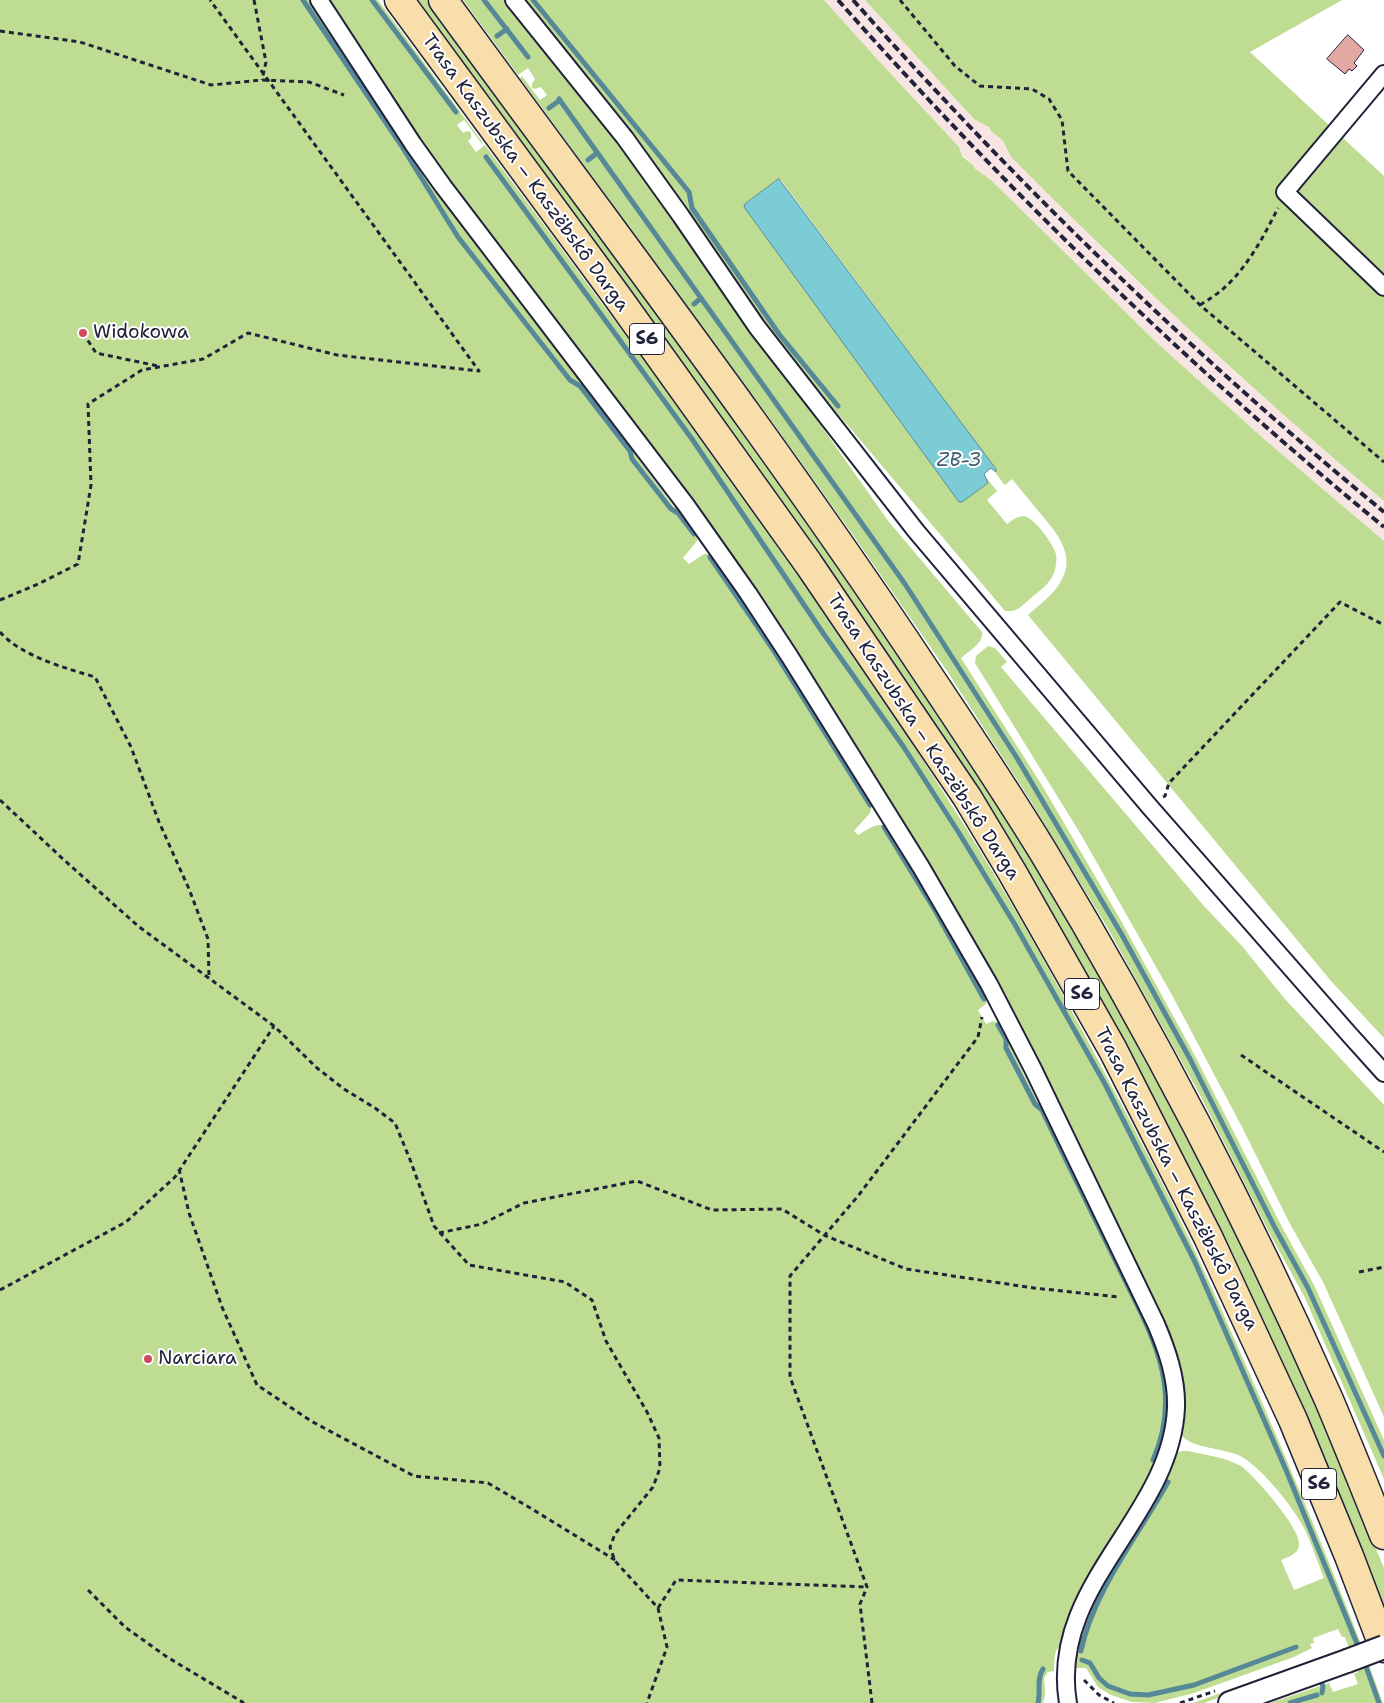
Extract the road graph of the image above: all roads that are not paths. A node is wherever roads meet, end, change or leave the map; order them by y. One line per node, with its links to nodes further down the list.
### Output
1 (319, 0): 10 (street)
2 (398, 0): 9 (highway, Trasa Kaszubska – Kaszëbskô Darga / S6)
3 (443, 0): 8 (highway, Trasa Kaszubska – Kaszëbskô Darga / S6)
4 (514, 0): 7 (street)
5 (1384, 75): 6 (street)
6 (1384, 287)
7 (1384, 1072)
8 (1384, 1535)
9 (1384, 1648): 11 (main road, bridge)
10 (1068, 1703)
11 (1230, 1703)

